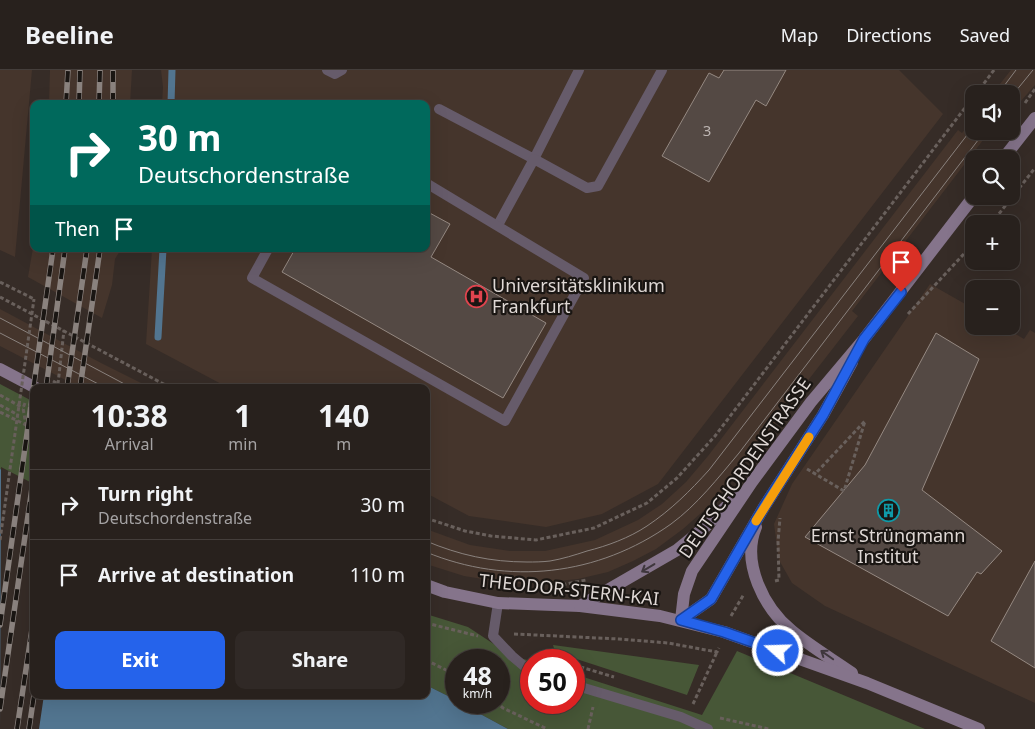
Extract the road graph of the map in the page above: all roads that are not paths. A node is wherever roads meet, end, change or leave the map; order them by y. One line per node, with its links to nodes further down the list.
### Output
1 (327, 70): 2 (lane)
2 (342, 70)
3 (579, 70): 8 (lane)
4 (662, 70): 8 (lane)
5 (439, 109): 8 (lane)
6 (1035, 118): 7 (main road)
7 (1020, 129)
8 (534, 159): 11 (lane)
9 (430, 185): 11 (lane)
10 (967, 205): 13 (main road, DEUTSCHORDENSTRASSE)
11 (498, 225): 12 (lane)
12 (266, 252)
13 (864, 339): 16 (main road, DEUTSCHORDENSTRASSE); 17 (main road, DEUTSCHORDENSTRASSE)
14 (0, 369): 15 (main road)
15 (30, 385)
16 (752, 482): 20 (main road, one-way to 20); 21 (main road, DEUTSCHORDENSTRASSE)
17 (764, 507): 21 (main road, DEUTSCHORDENSTRASSE); 23 (main road, one-way to 17)
18 (430, 586): 19 (main road, THEODOR-STERN-KAI)
19 (498, 603): 20 (main road, THEODOR-STERN-KAI); 22 (lane)
20 (580, 606): 21 (main road, THEODOR-STERN-KAI)
21 (681, 620): 23 (main road, THEODOR-STERN-KAI)
22 (520, 663)
23 (867, 683): 26 (main road)
24 (585, 688): 25 (lane)
25 (708, 729)
26 (979, 729)

